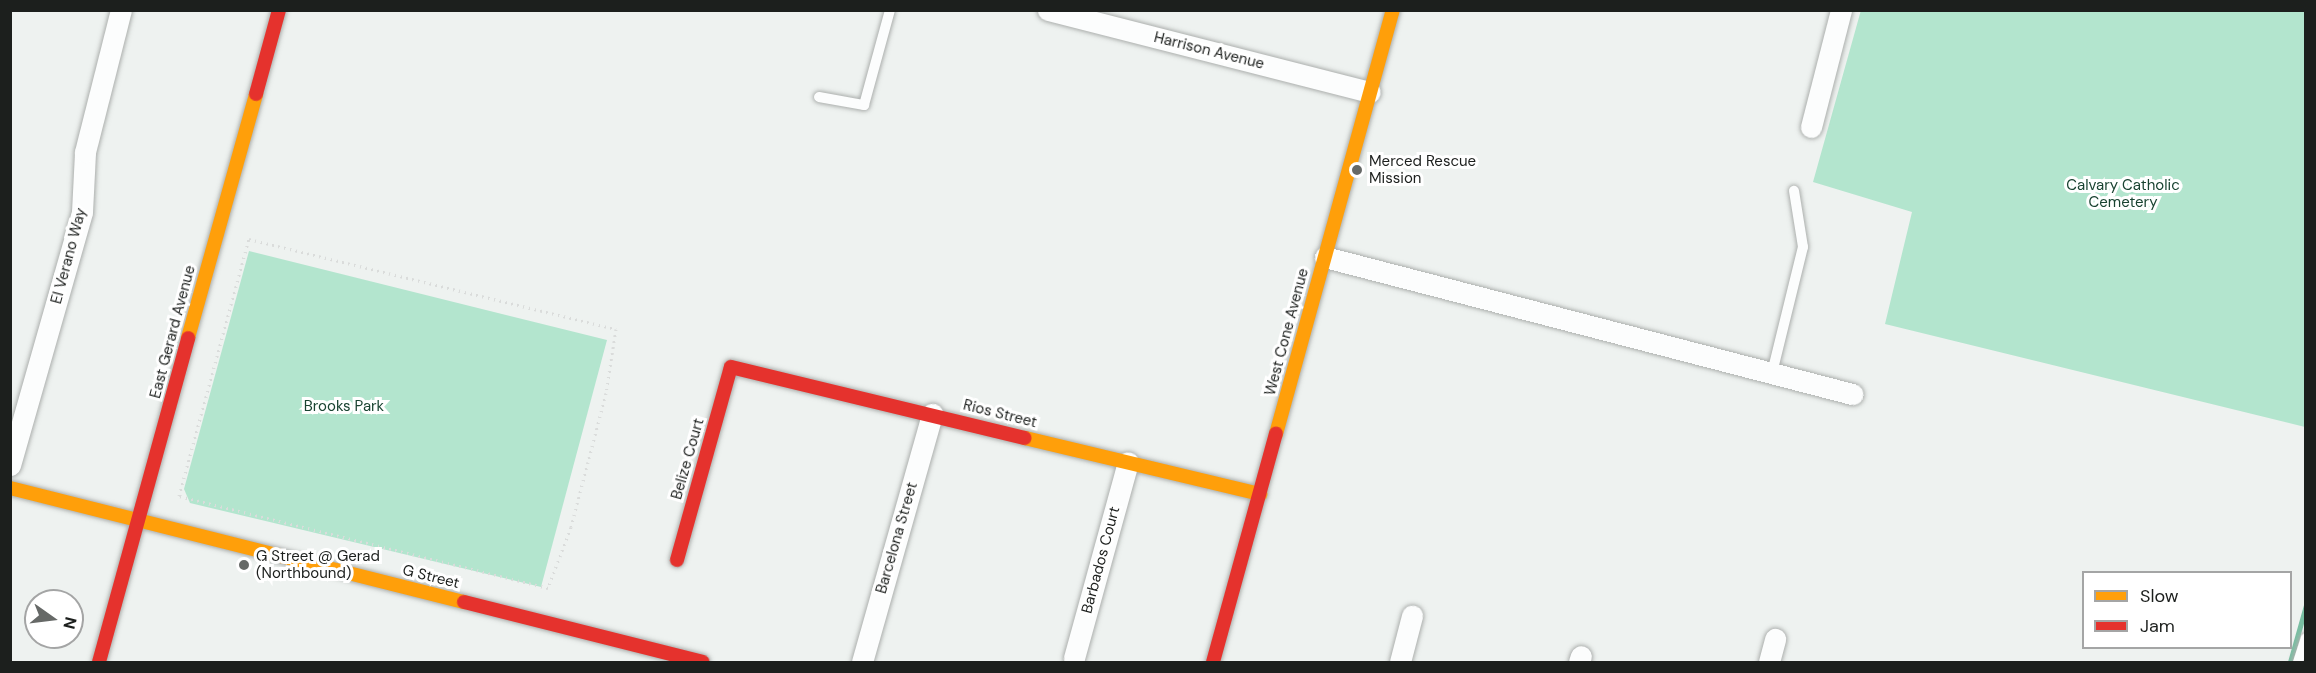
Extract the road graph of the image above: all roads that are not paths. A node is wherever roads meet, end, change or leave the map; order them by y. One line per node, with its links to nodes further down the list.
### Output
1 (121, 10): 17 (street, El Verano Way)
2 (279, 10): 20 (street, East Gerard Avenue)
3 (890, 10): 8 (lane)
4 (1048, 10): 7 (street, Harrison Avenue)
5 (1393, 10): 7 (street, West Cone Avenue)
6 (1841, 10): 9 (street)
7 (1370, 92): 11 (street, West Cone Avenue)
8 (819, 97)
9 (1811, 127)
10 (1794, 191): 13 (lane)
11 (1325, 257): 13 (street); 19 (street, West Cone Avenue)
12 (731, 367): 15 (street, Rios Street); 21 (street, Belize Court)
13 (1772, 373): 14 (street)
14 (1852, 394)
15 (932, 414): 16 (street, Rios Street); 29 (street, Barcelona Street)
16 (1128, 462): 19 (street, Rios Street); 26 (street, Barbados Court)
17 (10, 465)
18 (10, 488): 20 (street, G Street)
19 (1260, 494): 30 (street, West Cone Avenue)
20 (139, 520): 25 (street, G Street); 27 (street, East Gerard Avenue)
21 (677, 560)
22 (1412, 616): 31 (street)
23 (2306, 638): 33 (lane)
24 (1775, 639): 32 (street)
25 (649, 656): 28 (street, G Street)
26 (1074, 658)
27 (99, 663)
28 (703, 663)
29 (862, 663)
30 (1213, 663)
31 (1400, 663)
32 (1769, 663)
33 (2298, 663)

